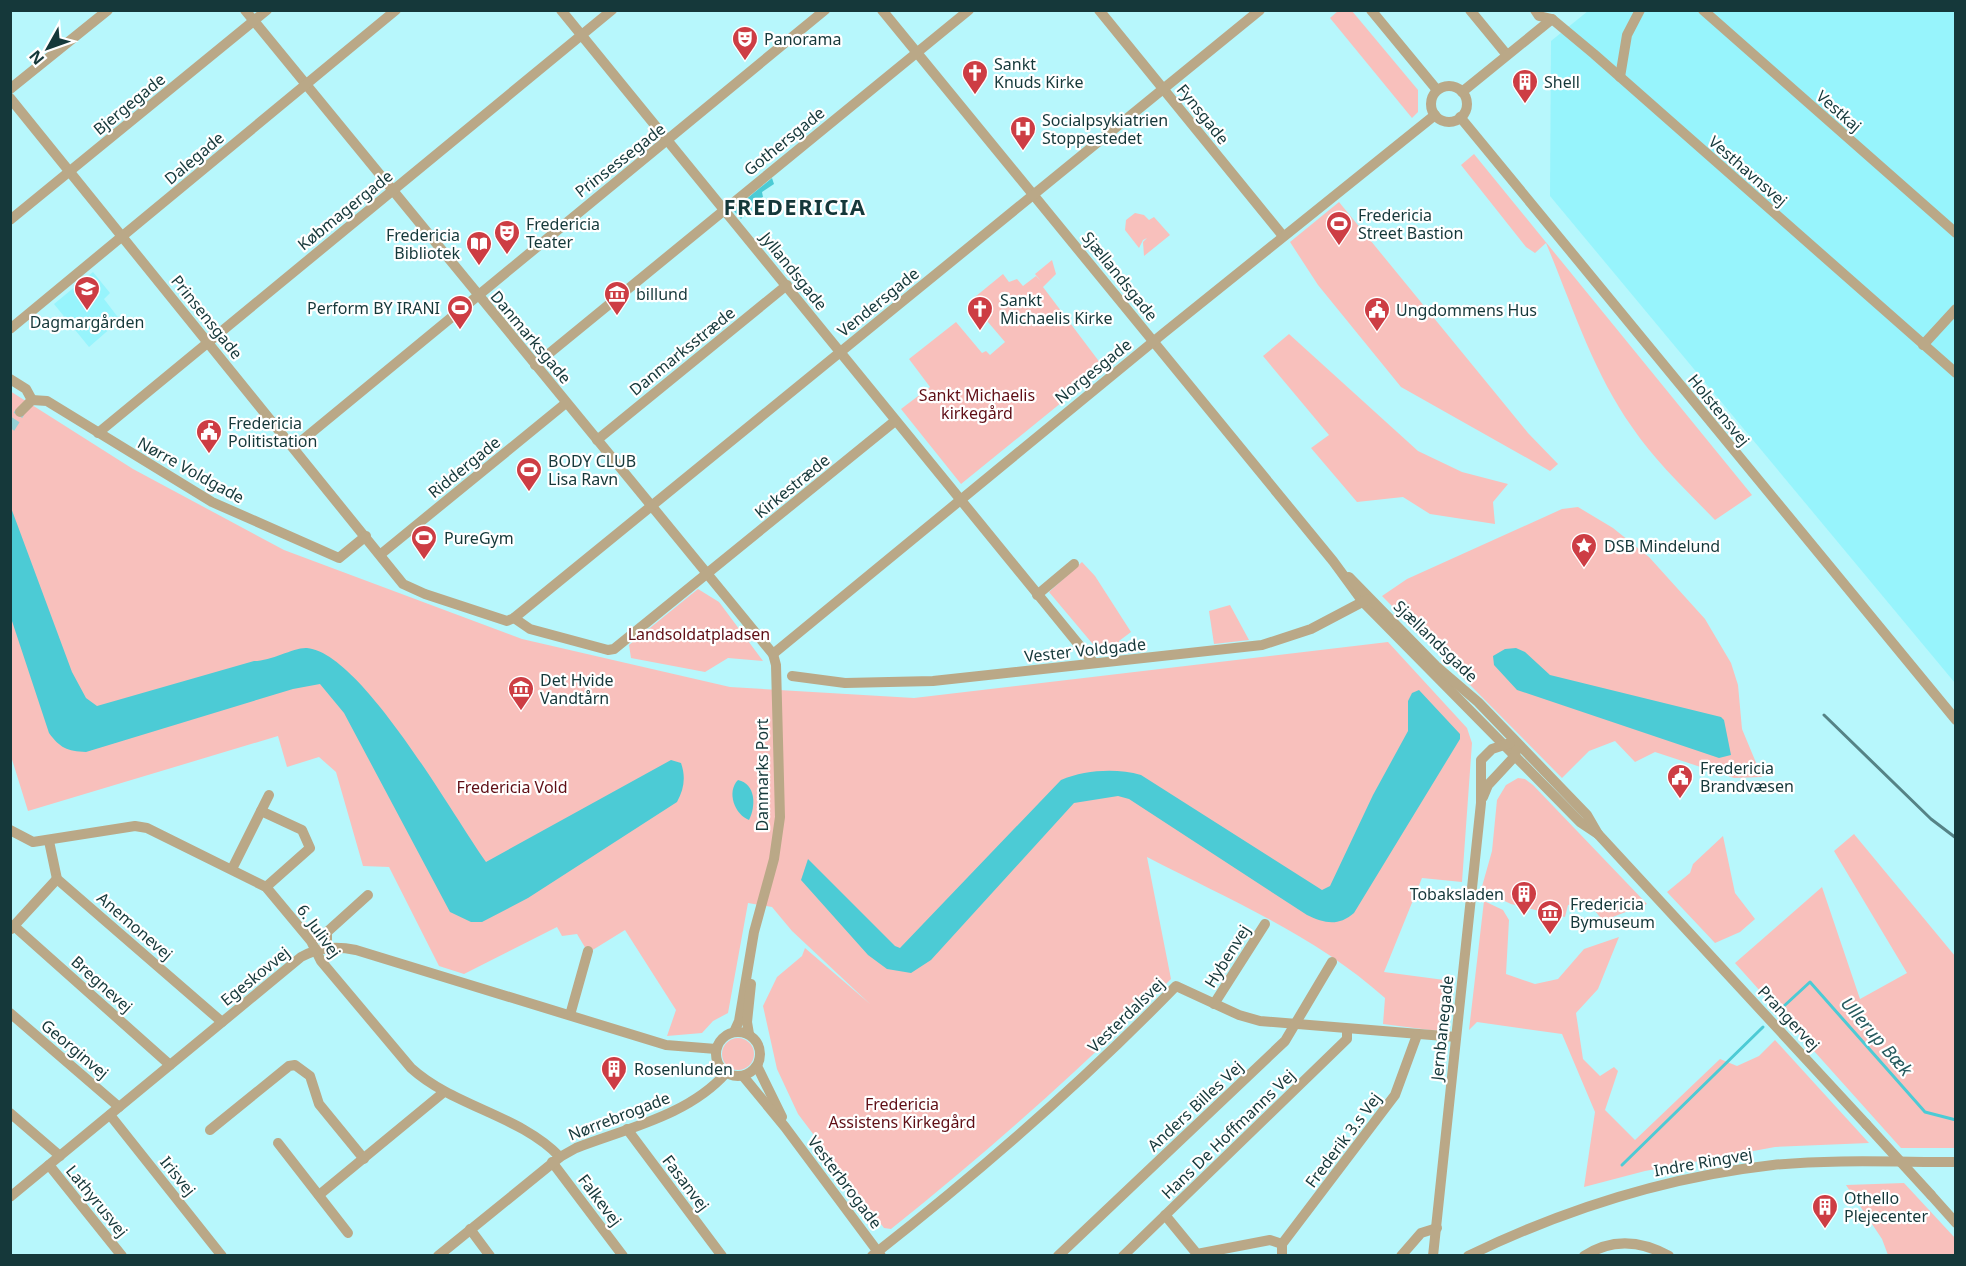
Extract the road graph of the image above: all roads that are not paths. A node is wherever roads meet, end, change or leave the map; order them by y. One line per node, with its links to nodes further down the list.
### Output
1 (108, 10): 24 (street)
2 (245, 10): 18 (street, Danmarksgade)
3 (267, 10): 18 (street, Bjergegade)
4 (396, 10): 23 (street, Dalegade)
5 (561, 10): 19 (street, Jyllandsgade)
6 (612, 10): 19 (street, Købmagergade)
7 (825, 10): 31 (street, Prinsessegade)
8 (882, 10): 20 (street, Sjællandsgade)
9 (969, 10): 20 (street, Gothersgade)
10 (1099, 10): 25 (street, Fynsgade)
11 (1260, 10): 25 (street, Vendersgade)
12 (1371, 10): 26 (street)
13 (1470, 10): 21 (street)
14 (1534, 10): 17 (street, Vesthavnsvej)
15 (1640, 10): 22 (street)
16 (1703, 10): 37 (street, Vestkaj)
17 (1552, 19): 21 (street); 22 (street, Vesthavnsvej)
18 (254, 21): 23 (street, Danmarksgade); 32 (street, Bjergegade)
19 (582, 36): 31 (street, Jyllandsgade); 33 (street, Købmagergade)
20 (917, 53): 34 (street, Sjællandsgade); 35 (street, Gothersgade)
21 (1507, 55): 27 (street)
22 (1620, 77): 46 (street, Vesthavnsvej)
23 (306, 84): 33 (street, Danmarksgade); 39 (street, Dalegade)
24 (10, 89)
25 (1163, 89): 34 (street, Vendersgade); 38 (street, Fynsgade)
26 (1437, 90): 27 (street); 29 (street)
27 (1462, 92): 30 (street)
28 (10, 98): 32 (street, Prinsensgade)
29 (1435, 115): 30 (street); 38 (street, Norgesgade)
30 (1460, 117): 70 (street, Holstensvej)
31 (667, 140): 35 (street, Jyllandsgade); 41 (street, Prinsessegade)
32 (70, 171): 36 (street, Bjergegade); 39 (street, Prinsensgade)
33 (393, 190): 41 (street, Danmarksgade); 44 (street, Købmagergade)
34 (1034, 195): 45 (street, Sjællandsgade); 47 (street, Vendersgade)
35 (724, 209): 40 (street, Jyllandsgade); 48 (street, Gothersgade)
36 (10, 220)
37 (1956, 233)
38 (1283, 236): 45 (street, Norgesgade)
39 (123, 237): 43 (street, Dalegade); 44 (street, Prinsensgade)
40 (787, 285): 47 (street, Jyllandsgade); 56 (street, Danmarksstræde)
41 (478, 296): 48 (street, Danmarksgade); 57 (street, Prinsessegade)
42 (1956, 309): 46 (street)
43 (10, 329)
44 (209, 342): 55 (street, Købmagergade); 57 (street, Prinsensgade)
45 (1154, 342): 58 (street, Norgesgade); 65 (street, Sjællandsgade)
46 (1923, 345): 49 (street, Vesthavnsvej)
47 (840, 352): 54 (street, Jyllandsgade); 59 (street, Vendersgade)
48 (535, 365): 52 (street, Danmarksgade)
49 (1956, 373)
50 (10, 379): 51 (street, Nørre Voldgade)
51 (32, 400): 53 (street); 55 (street, Nørre Voldgade)
52 (566, 403): 56 (street, Danmarksgade); 61 (street, Riddergade)
53 (20, 412)
54 (895, 421): 58 (street, Jyllandsgade); 63 (street, Kirkestræde)
55 (98, 433): 60 (street, Nørre Voldgade)
56 (597, 440): 59 (street, Danmarksgade)
57 (294, 447): 60 (street, Prinsensgade)
58 (960, 500): 64 (street, Jyllandsgade); 67 (street, Norgesgade)
59 (652, 507): 63 (street, Danmarksgade); 66 (street, Vendersgade)
60 (366, 536): 61 (street, Prinsensgade)
61 (381, 554): 66 (street)
62 (1074, 564): 64 (street)
63 (708, 575): 66 (street, Kirkestræde); 67 (street, Danmarksgade)
64 (1037, 595): 68 (street, Jyllandsgade)
65 (1367, 600): 68 (street, Vester Voldgade); 71 (street, Sjællandsgade); 72 (street, Sjællandsgade)
66 (514, 618)
67 (773, 654): 90 (street, Danmarks Port)
68 (1093, 662): 69 (street, Vester Voldgade)
69 (792, 676)
70 (1956, 720)
71 (1516, 742): 72 (street, Jernbanegade); 73 (street); 78 (street, Prangervej)
72 (1504, 744): 73 (street, Sjællandsgade); 75 (street, Jernbanegade)
73 (1515, 756): 75 (street, Jernbanegade); 78 (street, Prangervej)
74 (269, 795): 76 (street)
75 (1480, 803): 100 (street, Jernbanegade)
76 (261, 811): 80 (street); 82 (street)
77 (10, 830): 79 (street, 6. Julivej)
78 (1598, 834): 122 (street, Prangervej, bridge)
79 (49, 841): 80 (street, 6. Julivej); 81 (street)
80 (232, 869): 82 (street, 6. Julivej)
81 (57, 879): 85 (street); 94 (street, Anemonevej)
82 (266, 886): 87 (street, 6. Julivej)
83 (368, 896): 86 (street)
84 (1265, 924): 91 (street, Hybenvej)
85 (12, 927): 102 (street, Bregnevej)
86 (327, 948): 87 (street, Egeskovvej); 93 (street, Egeskovvej)
87 (316, 950): 94 (street, Egeskovvej); 106 (street, 6. Julivej)
88 (588, 951): 93 (street)
89 (1332, 962): 95 (street, Anders Billes Vej)
90 (749, 966): 97 (street, Danmarks Port); 98 (street, Danmarks Port)
91 (1214, 1004): 95 (street, Vesterdalsvej); 127 (street, Vesterdalsvej)
92 (10, 1013): 107 (street, Georginvej)
93 (570, 1015): 101 (street, Egeskovvej)
94 (222, 1022): 102 (street, Egeskovvej)
95 (1293, 1025): 96 (street, Vesterdalsvej); 134 (street, Anders Billes Vej)
96 (1347, 1030): 99 (street, Vesterdalsvej); 121 (street, Hans De Hoffmanns Vej)
97 (734, 1032): 98 (street); 101 (street)
98 (749, 1034): 103 (street)
99 (1418, 1035): 100 (street, Vesterdalsvej); 126 (street, Frederik 3.s Vej)
100 (1456, 1037): 123 (street, Jernbanegade)
101 (716, 1049): 104 (street)
102 (170, 1065): 107 (street, Egeskovvej)
103 (757, 1066): 105 (street); 110 (street, Vesterbrogade)
104 (726, 1073): 105 (street); 111 (street, Nørrebrogade)
105 (743, 1076): 110 (street, Vesterbrogade)
106 (444, 1092): 115 (street); 116 (street, 6. Julivej)
107 (119, 1107): 109 (street, Egeskovvej)
108 (10, 1113): 114 (street)
109 (110, 1115): 114 (street, Egeskovvej); 129 (street, Irisvej)
110 (785, 1127): 127 (street, Vesterbrogade)
111 (627, 1129): 116 (street, Nørrebrogade); 133 (street, Fasanvej)
112 (210, 1130): 115 (street)
113 (278, 1143): 119 (street)
114 (60, 1156): 118 (street, Egeskovvej)
115 (364, 1159): 119 (street)
116 (556, 1160): 124 (street, Nørrebrogade); 132 (street, Falkevej)
117 (1956, 1162): 138 (street, Indre Ringvej)
118 (50, 1165): 120 (street, Egeskovvej); 128 (street, Lathyrusvej)
119 (320, 1195): 125 (street)
120 (10, 1197)
121 (1165, 1215): 126 (street); 135 (street, Hans De Hoffmanns Vej)
122 (1955, 1223)
123 (1437, 1228): 136 (street); 137 (street, Jernbanegade)
124 (470, 1229): 130 (street, Nørrebrogade); 131 (street)
125 (348, 1233)
126 (1282, 1250)
127 (877, 1254)
128 (122, 1256)
129 (222, 1256)
130 (438, 1256)
131 (490, 1256)
132 (623, 1256)
133 (722, 1256)
134 (1058, 1256)
135 (1123, 1256)
136 (1401, 1256)
137 (1433, 1256)
138 (1468, 1256)
139 (1584, 1256): 140 (street)
140 (1669, 1256)

